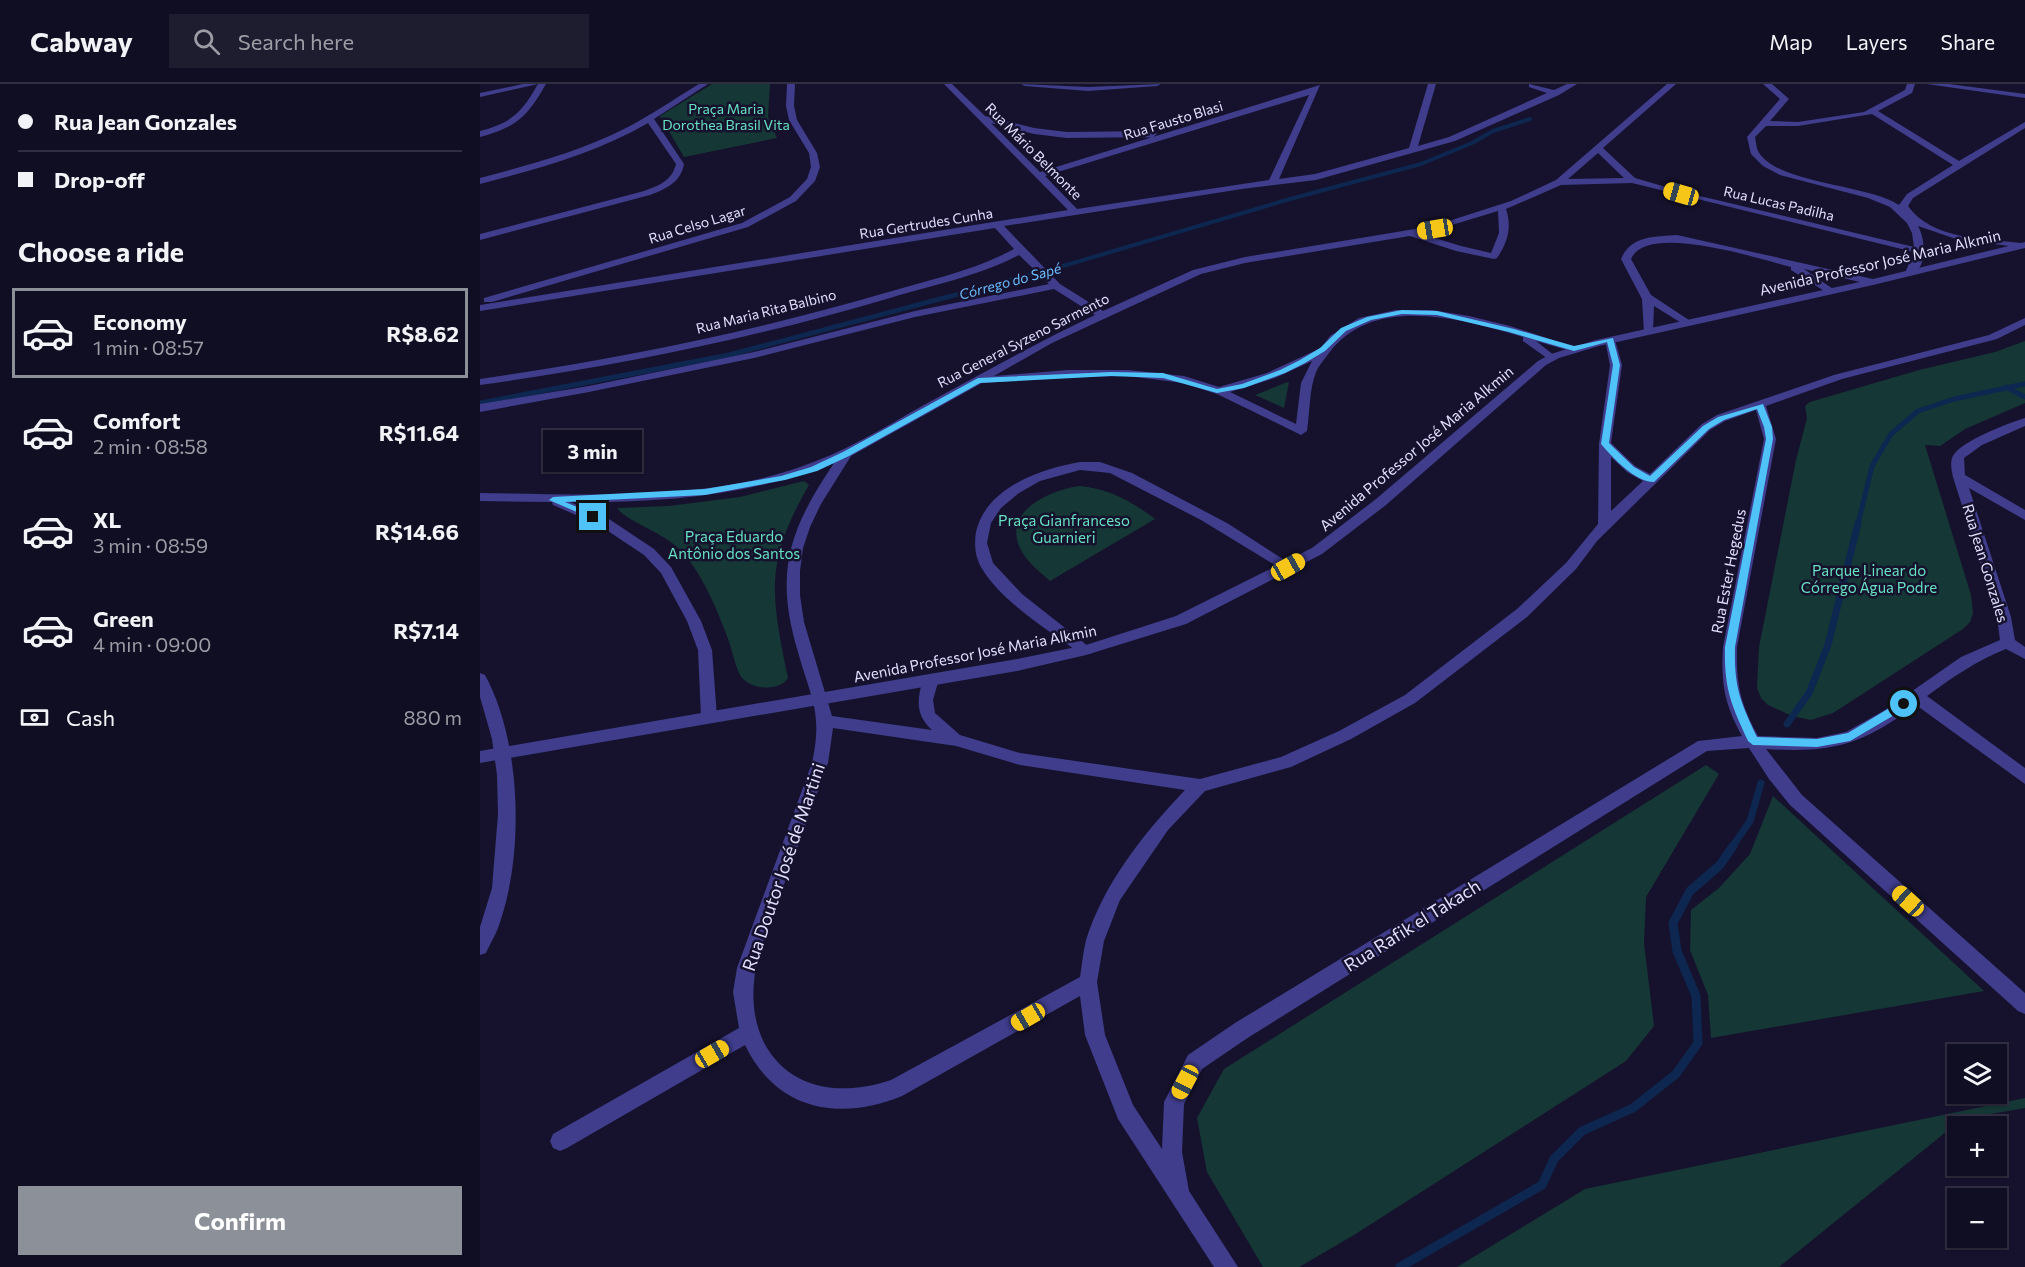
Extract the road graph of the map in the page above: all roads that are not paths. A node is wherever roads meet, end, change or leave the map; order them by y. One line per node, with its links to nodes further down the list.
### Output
1 (534, 84): 17 (street)
2 (542, 84): 25 (street)
3 (704, 84): 21 (street)
4 (792, 84): 45 (street, Rua Celso Lagar)
5 (948, 84): 22 (street, Rua Mário Belmonte)
6 (1025, 84): 7 (street)
7 (1157, 84)
8 (1432, 84): 28 (street)
9 (1532, 84): 16 (street); 19 (street)
10 (1573, 84): 16 (street, Rua Gertrudes Cunha)
11 (1672, 84): 27 (street, Rua General Syzeno Sarmento)
12 (1767, 84): 23 (street)
13 (1911, 84): 20 (street)
14 (1931, 84): 18 (street)
15 (1316, 88): 26 (street, Rua Fausto Blasi); 33 (street)
16 (1556, 93): 19 (street, Rua Gertrudes Cunha)
17 (480, 95)
18 (2025, 96)
19 (1532, 104): 28 (street, Rua Gertrudes Cunha)
20 (1872, 111): 23 (street); 29 (street)
21 (649, 118): 32 (street); 40 (street)
22 (981, 118): 26 (street); 30 (street, Rua Mário Belmonte)
23 (1763, 123): 37 (street)
24 (2025, 124): 29 (street)
25 (480, 134)
26 (1173, 134): 30 (street, Rua Fausto Blasi)
27 (1598, 147): 31 (street, Rua Lucas Padilha); 34 (street, Rua General Syzeno Sarmento)
28 (1413, 150): 33 (street, Rua Gertrudes Cunha)
29 (1959, 165): 37 (street)
30 (1040, 175): 36 (street, Rua Mário Belmonte)
31 (1632, 180): 34 (street, Rua Lucas Padilha); 43 (street, Rua Lucas Padilha)
32 (480, 181)
33 (1273, 182): 36 (street, Rua Gertrudes Cunha)
34 (1559, 182): 35 (street, Rua General Syzeno Sarmento)
35 (1501, 208): 39 (street, Rua General Syzeno Sarmento); 39 (street, Rua General Syzeno Sarmento)
36 (1075, 212): 38 (street, Rua Gertrudes Cunha)
37 (1908, 216): 41 (street); 43 (street)
38 (998, 225): 42 (street); 50 (street, Rua Gertrudes Cunha)
39 (1410, 233): 54 (street, Rua General Syzeno Sarmento)
40 (480, 237)
41 (2023, 246): 46 (street, Avenida Professor José Maria Alkmin)
42 (1020, 250): 48 (street); 64 (street, Rua Maria Rita Balbino)
43 (1920, 250): 46 (street)
44 (1785, 263): 47 (street); 49 (street); 51 (street)
45 (580, 273): 50 (street); 52 (street, Rua Celso Lagar)
46 (1910, 273): 47 (street, Avenida Professor José Maria Alkmin)
47 (1874, 282): 49 (street, Avenida Professor José Maria Alkmin)
48 (1052, 283): 54 (street); 67 (street)
49 (1829, 291): 56 (street, Avenida Professor José Maria Alkmin)
50 (584, 293): 53 (street, Rua Gertrudes Cunha)
51 (1649, 298): 56 (street); 58 (street)
52 (480, 302)
53 (480, 308)
54 (1102, 315): 63 (street, Rua General Syzeno Sarmento)
55 (2025, 321): 66 (street)
56 (1687, 322): 58 (street, Avenida Professor José Maria Alkmin)
57 (1511, 330): 60 (street); 61 (street); 62 (street)
58 (1648, 331): 59 (street, Avenida Professor José Maria Alkmin)
59 (1610, 340): 61 (street, Avenida Professor José Maria Alkmin); 69 (street)
60 (1323, 349): 65 (street); 65 (street)
61 (1574, 349): 62 (street, Avenida Professor José Maria Alkmin)
62 (1551, 358): 77 (street, Avenida Professor José Maria Alkmin)
63 (978, 380): 65 (street); 70 (street, Rua General Syzeno Sarmento)
64 (480, 382)
65 (1217, 391)
66 (1760, 405): 72 (street); 88 (street, Rua Ester Hegedus)
67 (480, 408)
68 (2025, 422): 71 (street)
69 (1605, 444): 72 (street); 76 (street)
70 (846, 454): 74 (street, Rua General Syzeno Sarmento); 84 (street, Rua Doutor José de Martini)
71 (1959, 477): 75 (street); 78 (street, Rua Jean Gonzales)
72 (1651, 480): 76 (street)
73 (480, 497): 74 (street, Rua General Syzeno Sarmento)
74 (553, 500): 85 (street)
75 (2025, 516)
76 (1605, 525): 92 (street)
77 (1288, 567): 79 (street, Avenida Professor José Maria Alkmin); 79 (street)
78 (2008, 643): 80 (street); 83 (street, Rua Jean Gonzales)
79 (1086, 650): 81 (street, Avenida Professor José Maria Alkmin)
80 (2025, 654)
81 (931, 680): 84 (street, Avenida Professor José Maria Alkmin); 87 (street)
82 (482, 692): 89 (street)
83 (1915, 696): 88 (street, Rua Jean Gonzales); 91 (street)
84 (823, 699): 85 (street, Avenida Professor José Maria Alkmin); 86 (street, Rua Doutor José de Martini)
85 (709, 717): 89 (street, Avenida Professor José Maria Alkmin)
86 (827, 721): 87 (street); 96 (street, Rua Doutor José de Martini)
87 (956, 740): 92 (street)
88 (1753, 741): 95 (street, Rua Ester Hegedus); 98 (street, Rua Rafik el Takach)
89 (503, 753): 90 (street, Avenida Professor José Maria Alkmin); 93 (street)
90 (480, 757)
91 (2025, 777)
92 (1200, 786): 94 (street)
93 (480, 948)
94 (1088, 982): 96 (street, Rua Doutor José de Martini); 98 (street)
95 (2025, 1005)
96 (750, 1032): 97 (street)
97 (560, 1141)
98 (1179, 1193): 99 (street)
99 (1227, 1267)

